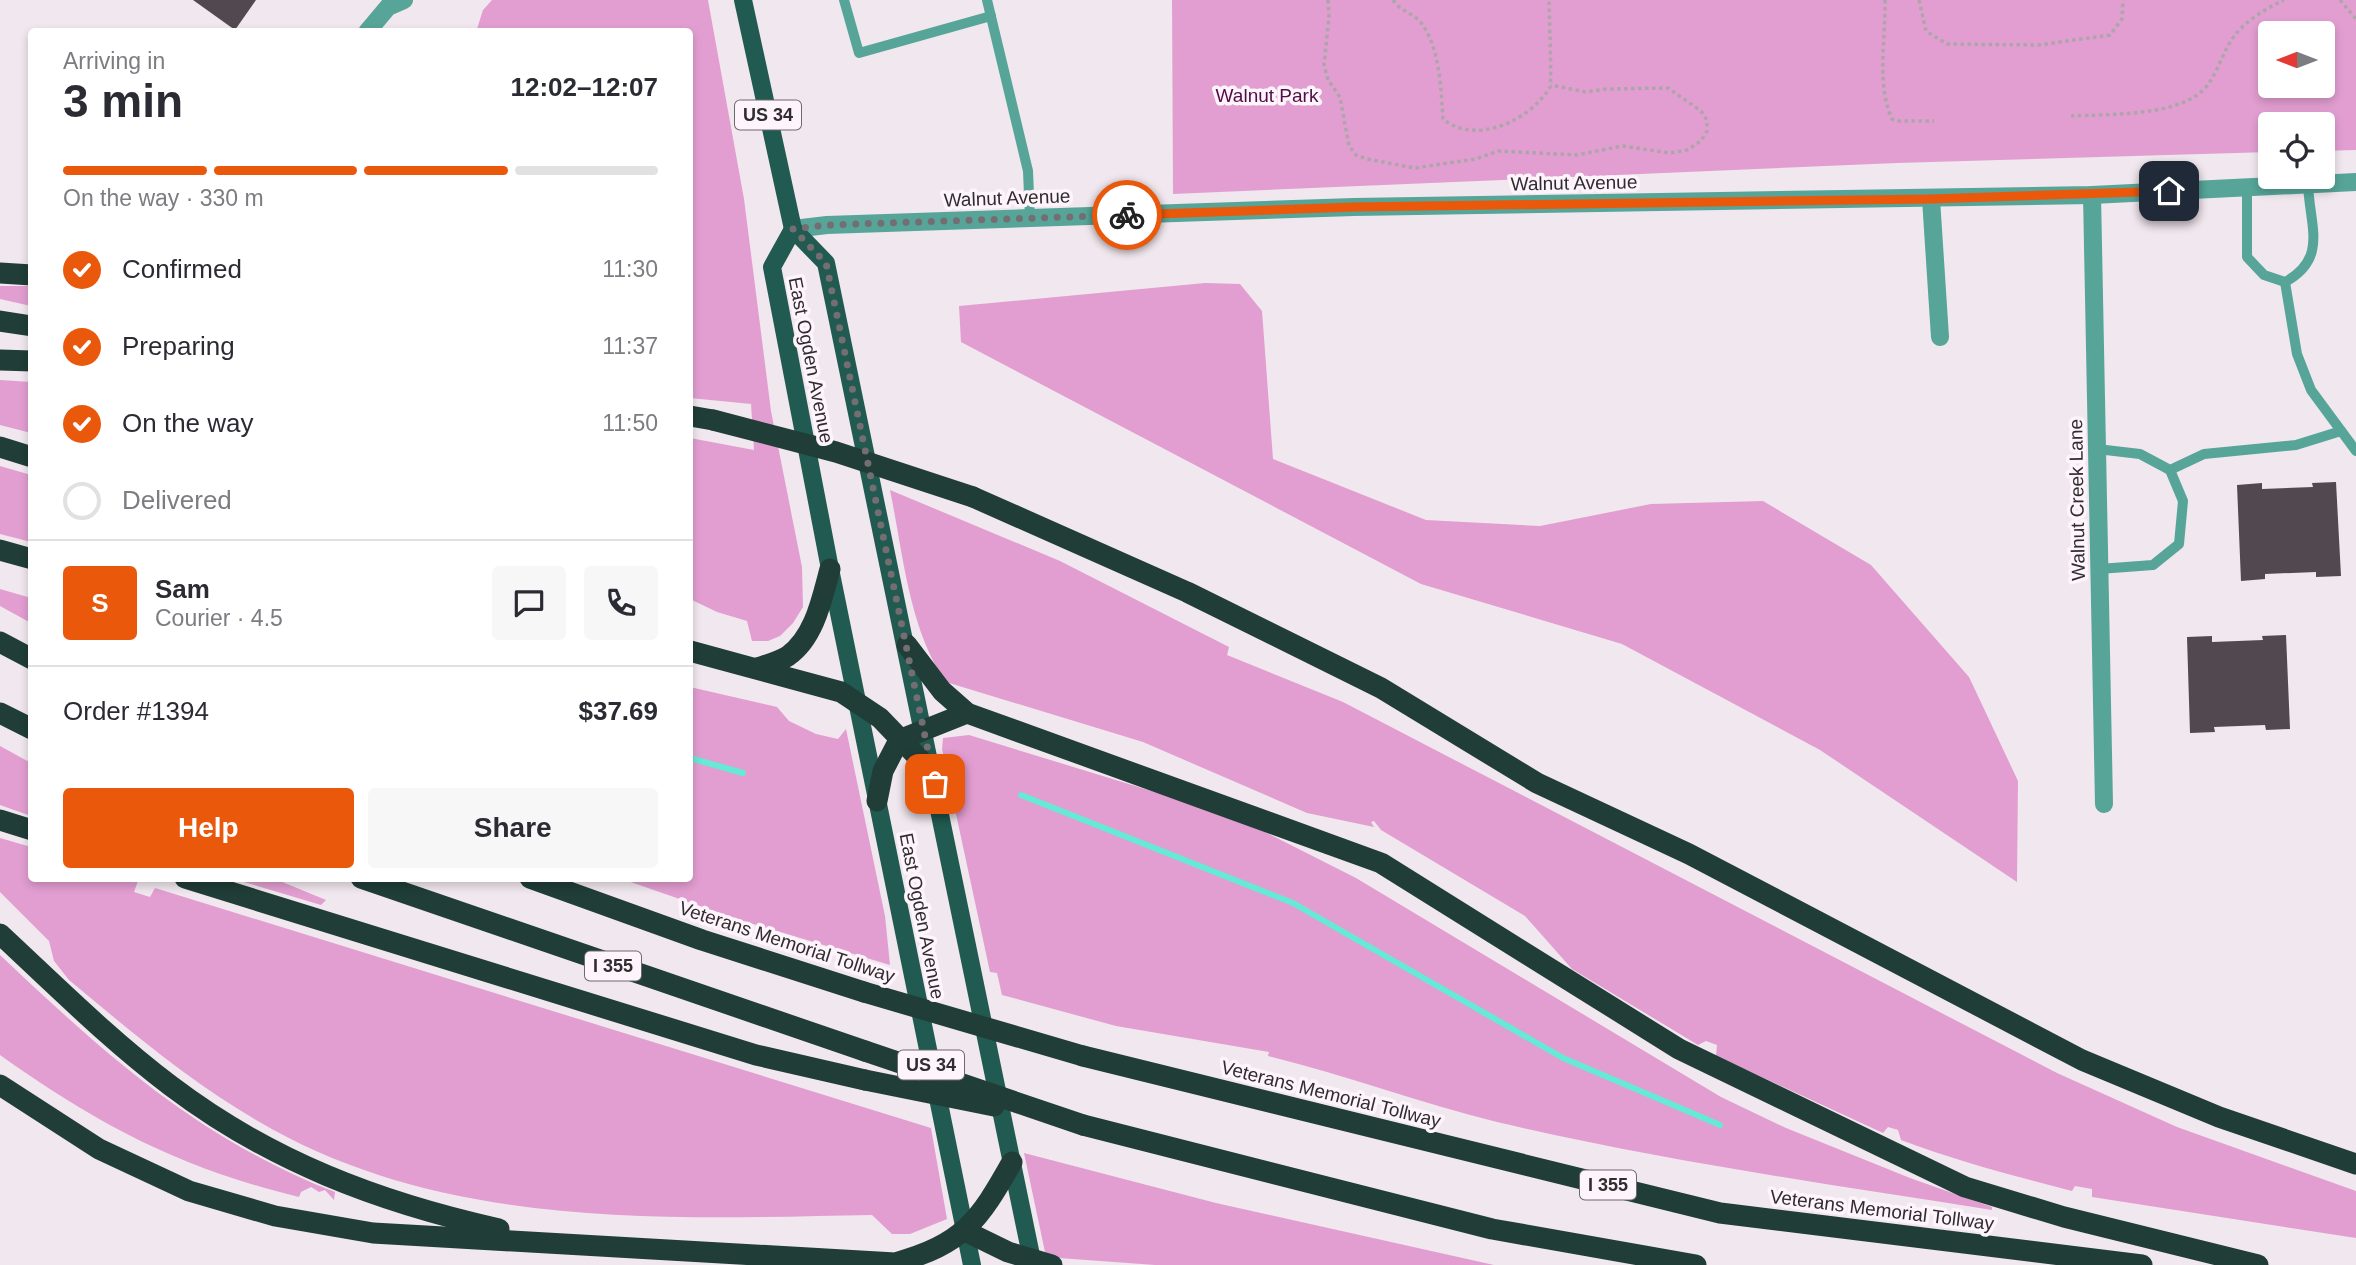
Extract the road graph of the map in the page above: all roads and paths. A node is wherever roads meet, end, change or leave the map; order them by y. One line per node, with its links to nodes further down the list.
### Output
1 (743, 0): 27 (main road, US 34)
2 (844, 0): 13 (lane)
3 (987, 0): 13 (lane)
4 (1328, 0): 16 (path)
5 (1393, 0): 16 (path)
6 (1549, 0): 16 (path)
7 (1885, 0): 18 (path)
8 (1919, 0): 9 (path)
9 (2123, 0)
10 (2284, 0): 17 (path)
11 (2340, 0): 14 (path)
12 (392, 2): 15 (street)
13 (991, 16): 26 (lane)
14 (2356, 19)
15 (370, 28)
16 (1551, 85)
17 (2071, 116)
18 (1934, 121)
19 (2335, 182): 20 (street, Walnut Avenue)
20 (2356, 182)
21 (2258, 186): 22 (street, Walnut Avenue)
22 (2247, 187): 24 (street, Walnut Avenue); 30 (lane)
23 (2308, 189): 30 (lane)
24 (2092, 195): 25 (street, Walnut Avenue); 39 (street, Walnut Creek Lane)
25 (1931, 199): 26 (street, Walnut Avenue); 33 (street)
26 (1030, 218): 27 (street, Walnut Avenue)
27 (793, 229): 45 (main road, East Ogden Avenue / US 34); 48 (main road, East Ogden Avenue / US 34)
28 (0, 273): 29 (highway)
29 (28, 275)
30 (2285, 282): 37 (lane)
31 (0, 321): 32 (highway)
32 (28, 325)
33 (1940, 337)
34 (0, 360): 35 (highway)
35 (28, 361)
36 (693, 417): 70 (highway, bridge)
37 (2341, 431): 40 (lane); 42 (lane)
38 (0, 447): 41 (highway)
39 (2097, 449): 42 (lane); 46 (street, Walnut Creek Lane)
40 (2356, 451)
41 (28, 456)
42 (2171, 470): 46 (lane)
43 (0, 550): 44 (highway)
44 (28, 558)
45 (830, 569): 51 (highway); 52 (main road, East Ogden Avenue / US 34)
46 (2099, 569): 60 (street, Walnut Creek Lane)
47 (0, 642): 50 (highway)
48 (907, 645): 54 (highway); 56 (main road, East Ogden Avenue / US 34)
49 (693, 653): 51 (highway)
50 (28, 657)
51 (757, 668): 52 (highway)
52 (856, 700): 57 (highway); 59 (main road, East Ogden Avenue / US 34)
53 (0, 713): 55 (highway)
54 (967, 713): 56 (highway); 78 (highway)
55 (28, 727)
56 (923, 728): 57 (highway); 58 (main road, East Ogden Avenue / US 34)
57 (899, 740): 58 (highway); 59 (highway)
58 (933, 773): 69 (main road, East Ogden Avenue / US 34)
59 (877, 801): 71 (main road, East Ogden Avenue / US 34)
60 (2104, 804)
61 (0, 820): 62 (highway)
62 (28, 829)
63 (198, 882): 68 (highway, bridge)
64 (373, 882): 68 (highway, I 355, bridge)
65 (541, 882): 77 (highway, Veterans Memorial Tollway / I 355, bridge)
66 (0, 934): 72 (highway)
67 (0, 1085): 72 (highway)
68 (1083, 1125): 76 (highway, I 355)
69 (1012, 1162): 71 (highway); 73 (main road, East Ogden Avenue / US 34)
70 (2356, 1164)
71 (965, 1231): 73 (highway); 74 (highway); 75 (main road, East Ogden Avenue / US 34)
72 (558, 1242): 74 (highway)
73 (1039, 1263)
74 (896, 1264)
75 (972, 1265)
76 (1696, 1265)
77 (2142, 1265)
78 (2258, 1265)

